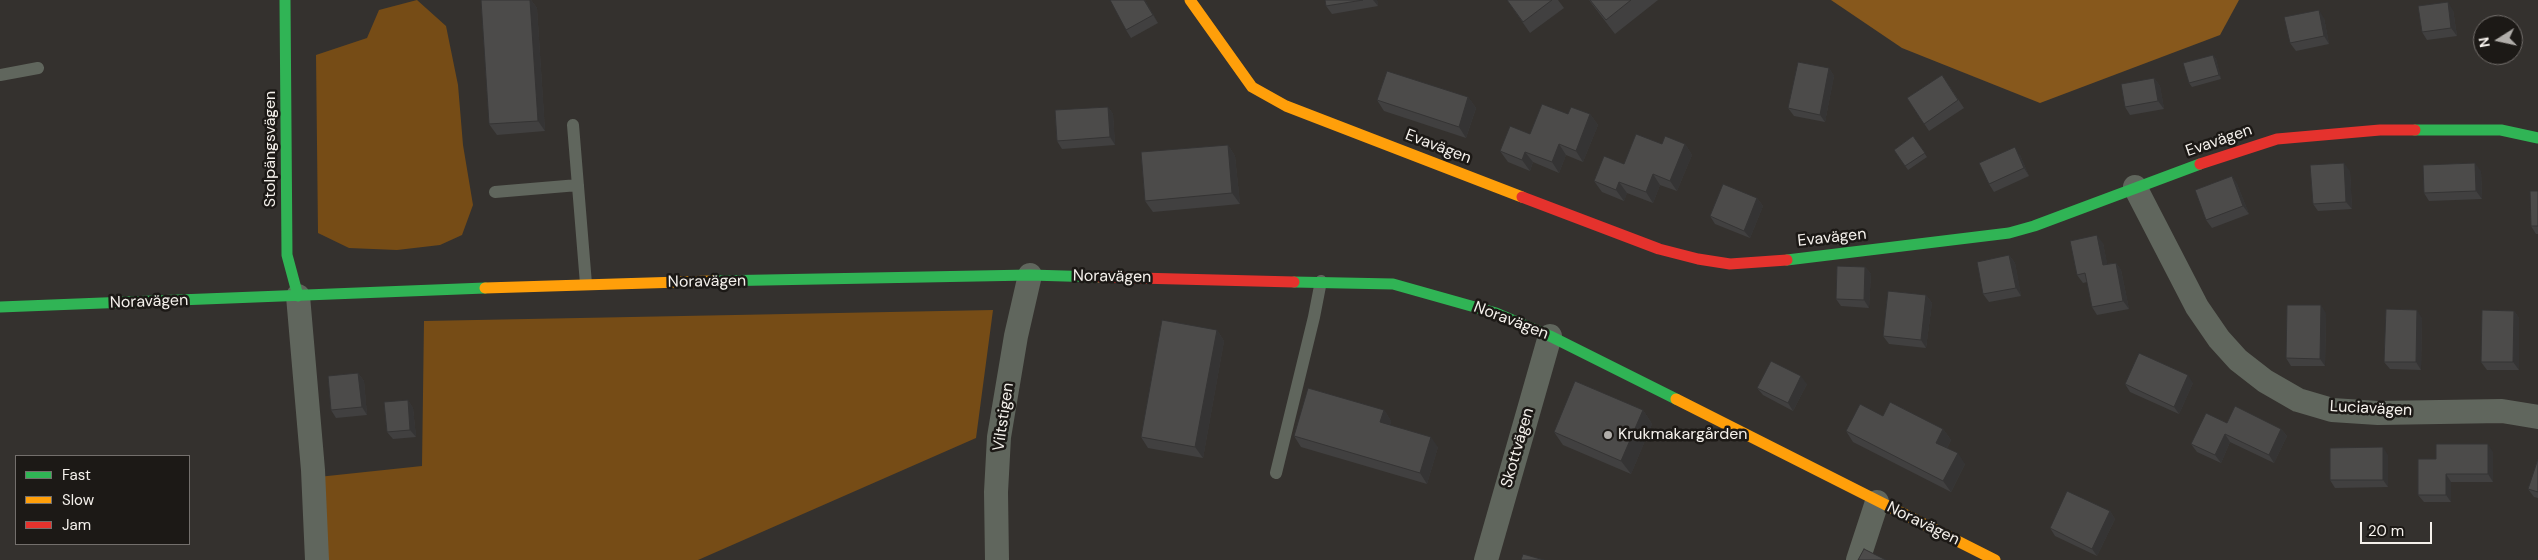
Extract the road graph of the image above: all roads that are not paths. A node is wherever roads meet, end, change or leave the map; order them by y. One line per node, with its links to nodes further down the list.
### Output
1 (285, 0): 13 (street, Stolpängsvägen)
2 (1190, 0): 8 (street, Evavägen)
3 (38, 68): 4 (lane)
4 (0, 75)
5 (573, 126): 7 (lane)
6 (2538, 138): 8 (street, Evavägen)
7 (578, 185): 9 (lane); 12 (lane)
8 (2135, 187): 16 (street, Luciavägen)
9 (495, 192)
10 (1030, 275): 11 (street, Noravägen); 12 (street, Noravägen); 20 (street, Viltstigen)
11 (1321, 281): 15 (street, Noravägen); 17 (lane)
12 (586, 284): 13 (street, Noravägen)
13 (298, 296): 14 (street, Noravägen); 19 (street)
14 (0, 308)
15 (1550, 336): 18 (street, Noravägen); 21 (street, Skottvägen)
16 (2538, 417)
17 (1276, 473)
18 (1877, 502): 22 (street, Noravägen); 23 (street, Noravägen)
19 (318, 560)
20 (997, 560)
21 (1486, 560)
22 (1858, 560)
23 (1995, 560)

